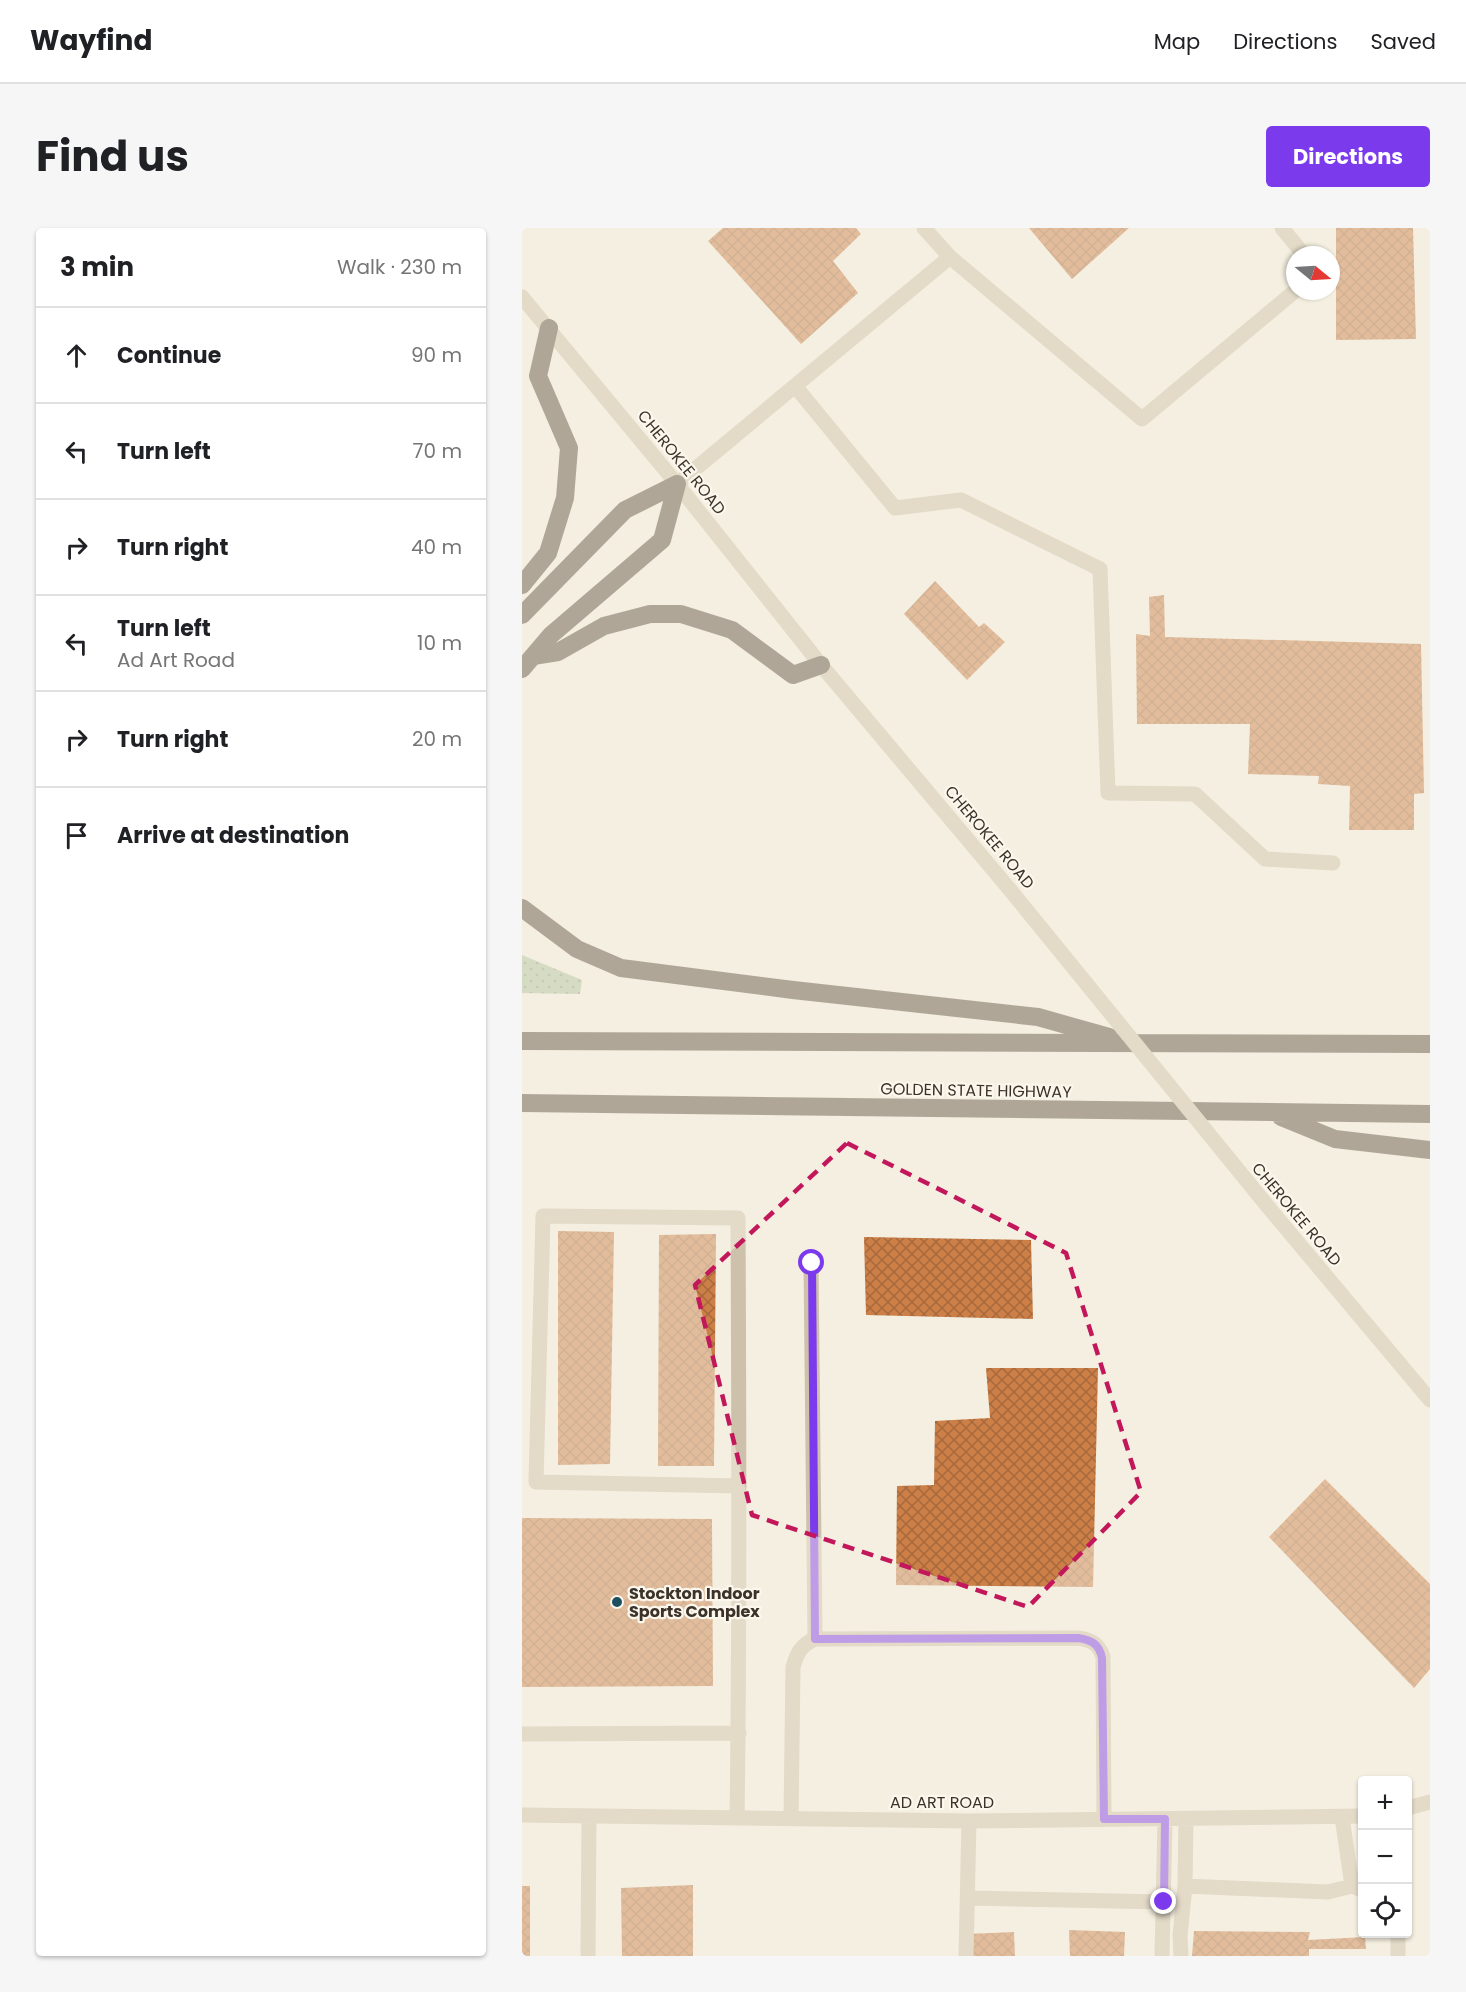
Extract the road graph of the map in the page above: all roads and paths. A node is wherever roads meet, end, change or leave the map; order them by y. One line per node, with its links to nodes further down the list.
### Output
1 (924, 228): 4 (street)
2 (1282, 228): 3 (street)
3 (1297, 246)
4 (950, 257): 6 (street); 8 (street)
5 (522, 297): 7 (street, CHEROKEE ROAD)
6 (1286, 298)
7 (549, 328): 9 (street, CHEROKEE ROAD); 10 (highway)
8 (795, 386): 9 (street); 14 (street)
9 (678, 484): 11 (highway); 12 (highway); 13 (street, CHEROKEE ROAD)
10 (522, 585)
11 (522, 615)
12 (527, 662): 13 (highway)
13 (821, 665): 24 (street, CHEROKEE ROAD, bridge)
14 (1334, 863)
15 (522, 908): 17 (highway)
16 (522, 1041): 17 (highway)
17 (1132, 1043): 18 (highway)
18 (1430, 1044)
19 (522, 1103): 20 (highway, GOLDEN STATE HIGHWAY)
20 (1271, 1113): 21 (highway, GOLDEN STATE HIGHWAY); 22 (highway)
21 (1430, 1114)
22 (1430, 1150)
23 (812, 1263): 26 (street)
24 (1430, 1400)
25 (739, 1486): 25 (street); 27 (street)
26 (815, 1639): 36 (street); 37 (street)
27 (739, 1732): 28 (street); 35 (street)
28 (522, 1734)
29 (1430, 1802): 30 (street)
30 (1412, 1807)
31 (522, 1815): 32 (street, AD ART ROAD)
32 (589, 1816): 35 (street, AD ART ROAD); 46 (street)
33 (1358, 1816): 34 (street, AD ART ROAD)
34 (1342, 1817): 39 (street, AD ART ROAD); 42 (street)
35 (738, 1818): 36 (street, AD ART ROAD)
36 (791, 1819): 40 (street, AD ART ROAD)
37 (1104, 1819): 38 (street, AD ART ROAD); 40 (street, AD ART ROAD)
38 (1165, 1819): 39 (street, AD ART ROAD); 44 (street)
39 (1186, 1819): 41 (street)
40 (969, 1821): 43 (street)
41 (1185, 1886): 42 (street); 49 (street)
42 (1357, 1888)
43 (968, 1898): 44 (street); 47 (street)
44 (1164, 1902): 48 (street)
45 (1398, 1938): 50 (street)
46 (588, 1956)
47 (966, 1956)
48 (1162, 1956)
49 (1181, 1956)
50 (1398, 1956)

